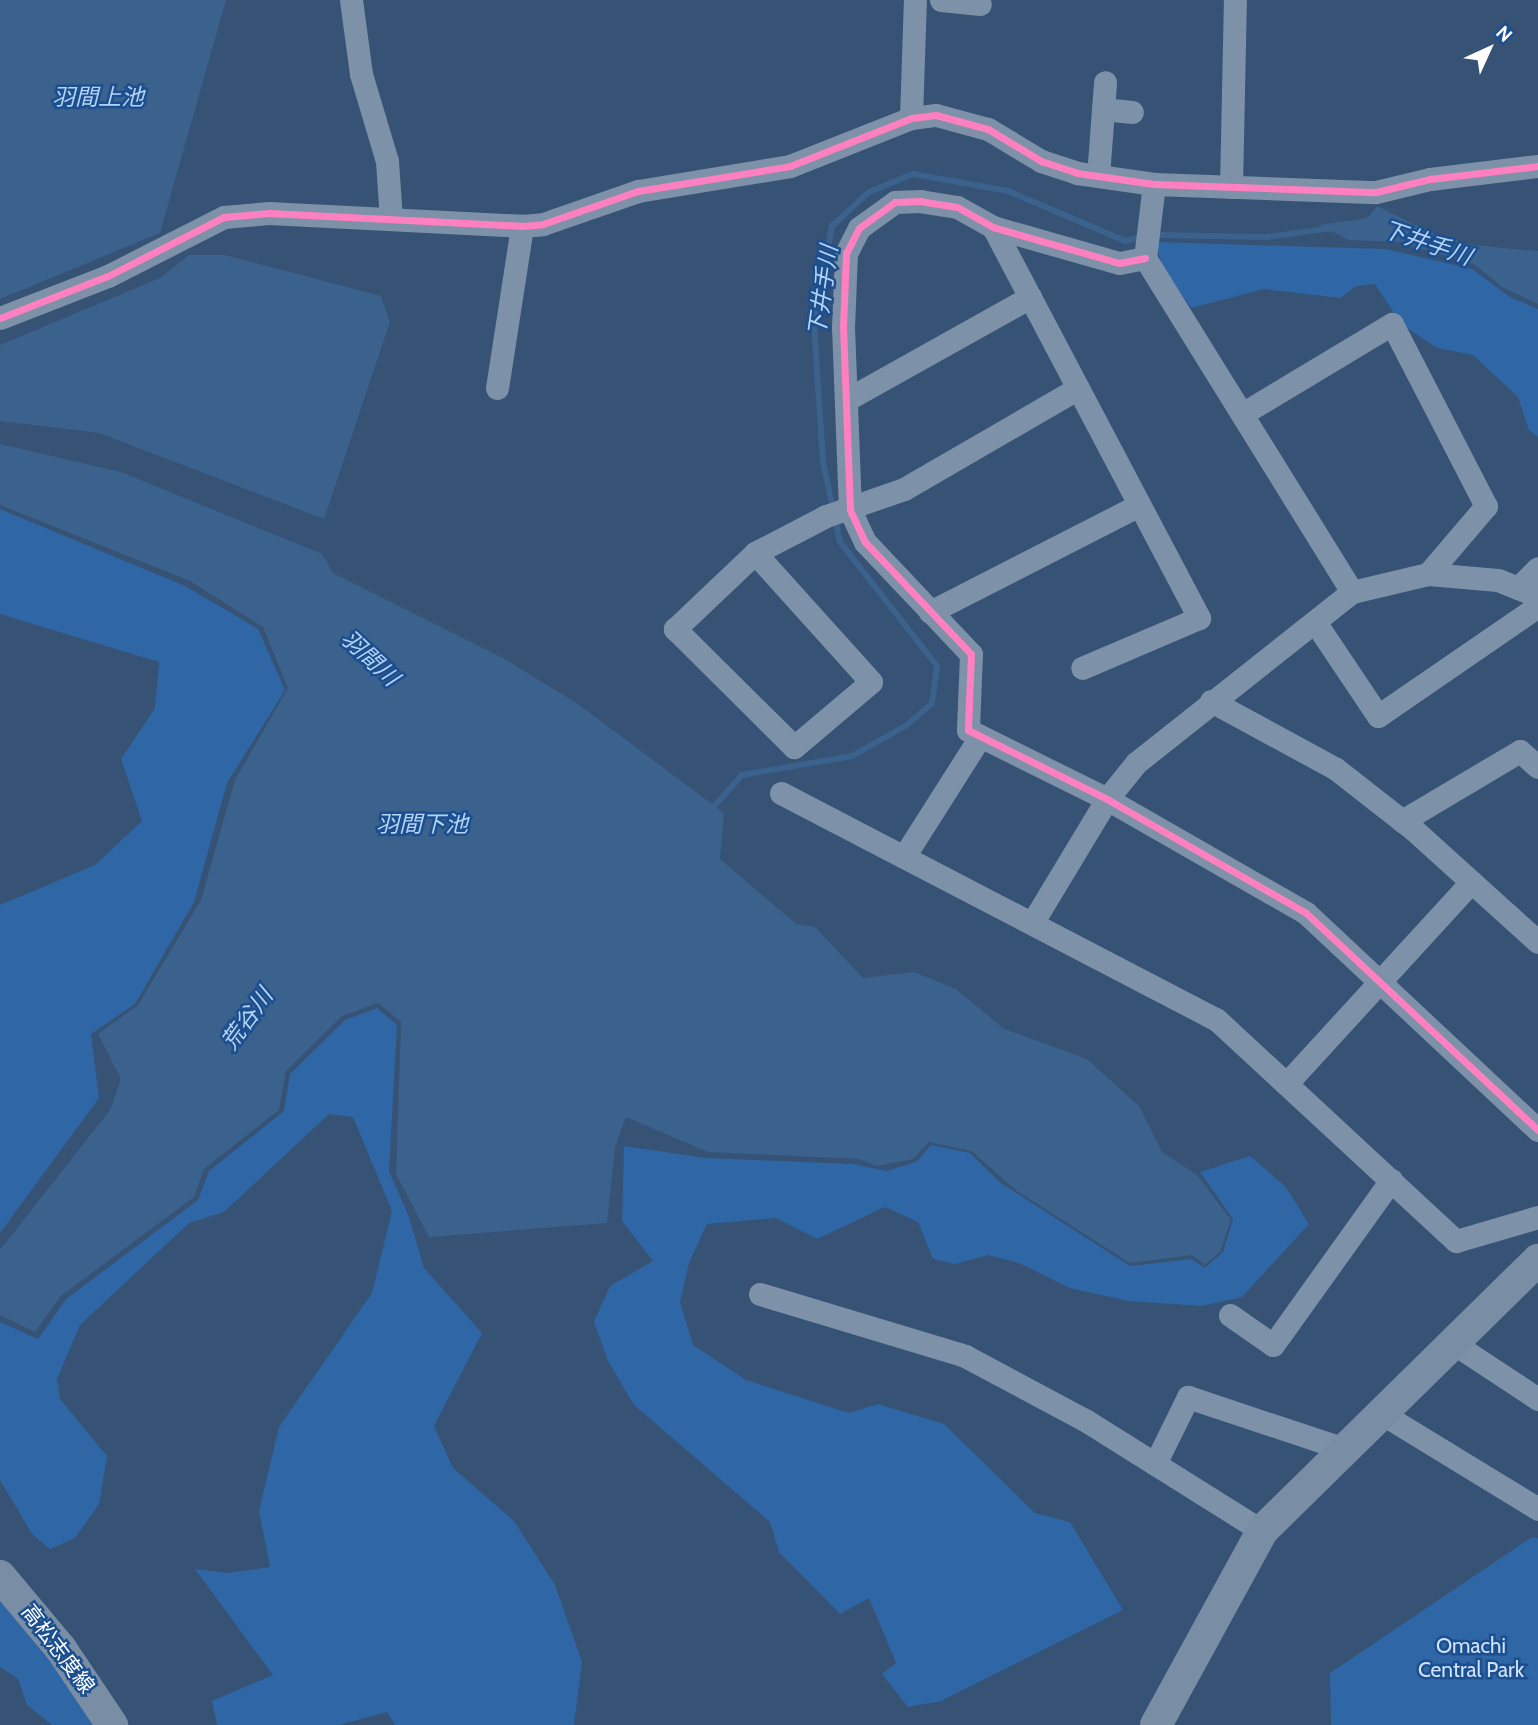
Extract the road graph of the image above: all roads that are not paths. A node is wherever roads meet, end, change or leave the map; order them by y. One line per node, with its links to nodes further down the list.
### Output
1 (351, 0): 14 (street)
2 (915, 0): 9 (street)
3 (941, 0): 5 (street)
4 (1235, 0): 13 (street)
5 (980, 4)
6 (1105, 82): 7 (street)
7 (1103, 110): 8 (street); 11 (street)
8 (1132, 112)
9 (911, 118): 11 (street); 15 (street)
10 (1538, 166): 13 (street)
11 (1098, 176): 12 (street)
12 (1154, 184): 13 (street); 17 (street)
13 (1231, 187)
14 (391, 219): 15 (street); 19 (street)
15 (522, 226): 20 (street)
16 (993, 227): 17 (street); 18 (street); 22 (street)
17 (1146, 254): 23 (street)
18 (1030, 297): 21 (street); 22 (street)
19 (0, 318)
20 (497, 388)
21 (1078, 388): 24 (street); 25 (street)
22 (846, 400): 25 (street)
23 (1241, 414): 28 (street); 29 (street)
24 (1139, 505): 32 (street); 34 (street)
25 (840, 512): 26 (street); 32 (street)
26 (755, 553): 26 (street)
27 (1538, 568): 30 (street)
28 (1428, 574): 29 (street); 30 (street)
29 (1352, 592): 33 (street)
30 (1528, 592)
31 (1538, 606): 33 (street)
32 (930, 612): 36 (street)
33 (1315, 622): 35 (street)
34 (1082, 668)
35 (1210, 701): 39 (street); 40 (street)
36 (980, 737): 39 (street); 41 (street)
37 (1538, 767): 40 (street)
38 (781, 793): 41 (street)
39 (1107, 799): 43 (street); 45 (street)
40 (1402, 821): 42 (street)
41 (905, 855): 43 (street)
42 (1471, 882): 44 (street); 45 (street)
43 (1034, 920): 46 (street)
44 (1538, 942)
45 (1378, 980): 46 (street); 47 (street)
46 (1287, 1083): 48 (street)
47 (1538, 1130)
48 (1391, 1180): 49 (street); 52 (street)
49 (1538, 1217)
50 (1538, 1260): 53 (street)
51 (760, 1294): 57 (street)
52 (1230, 1315)
53 (1452, 1343): 54 (street); 55 (street)
54 (1538, 1399)
55 (1381, 1413): 56 (street); 58 (street)
56 (1344, 1449): 57 (street); 59 (street)
57 (1155, 1464): 59 (street)
58 (1538, 1509)
59 (1262, 1531): 62 (street)
60 (0, 1576): 61 (street, 高松志度線)
61 (112, 1725)
62 (1156, 1725)

